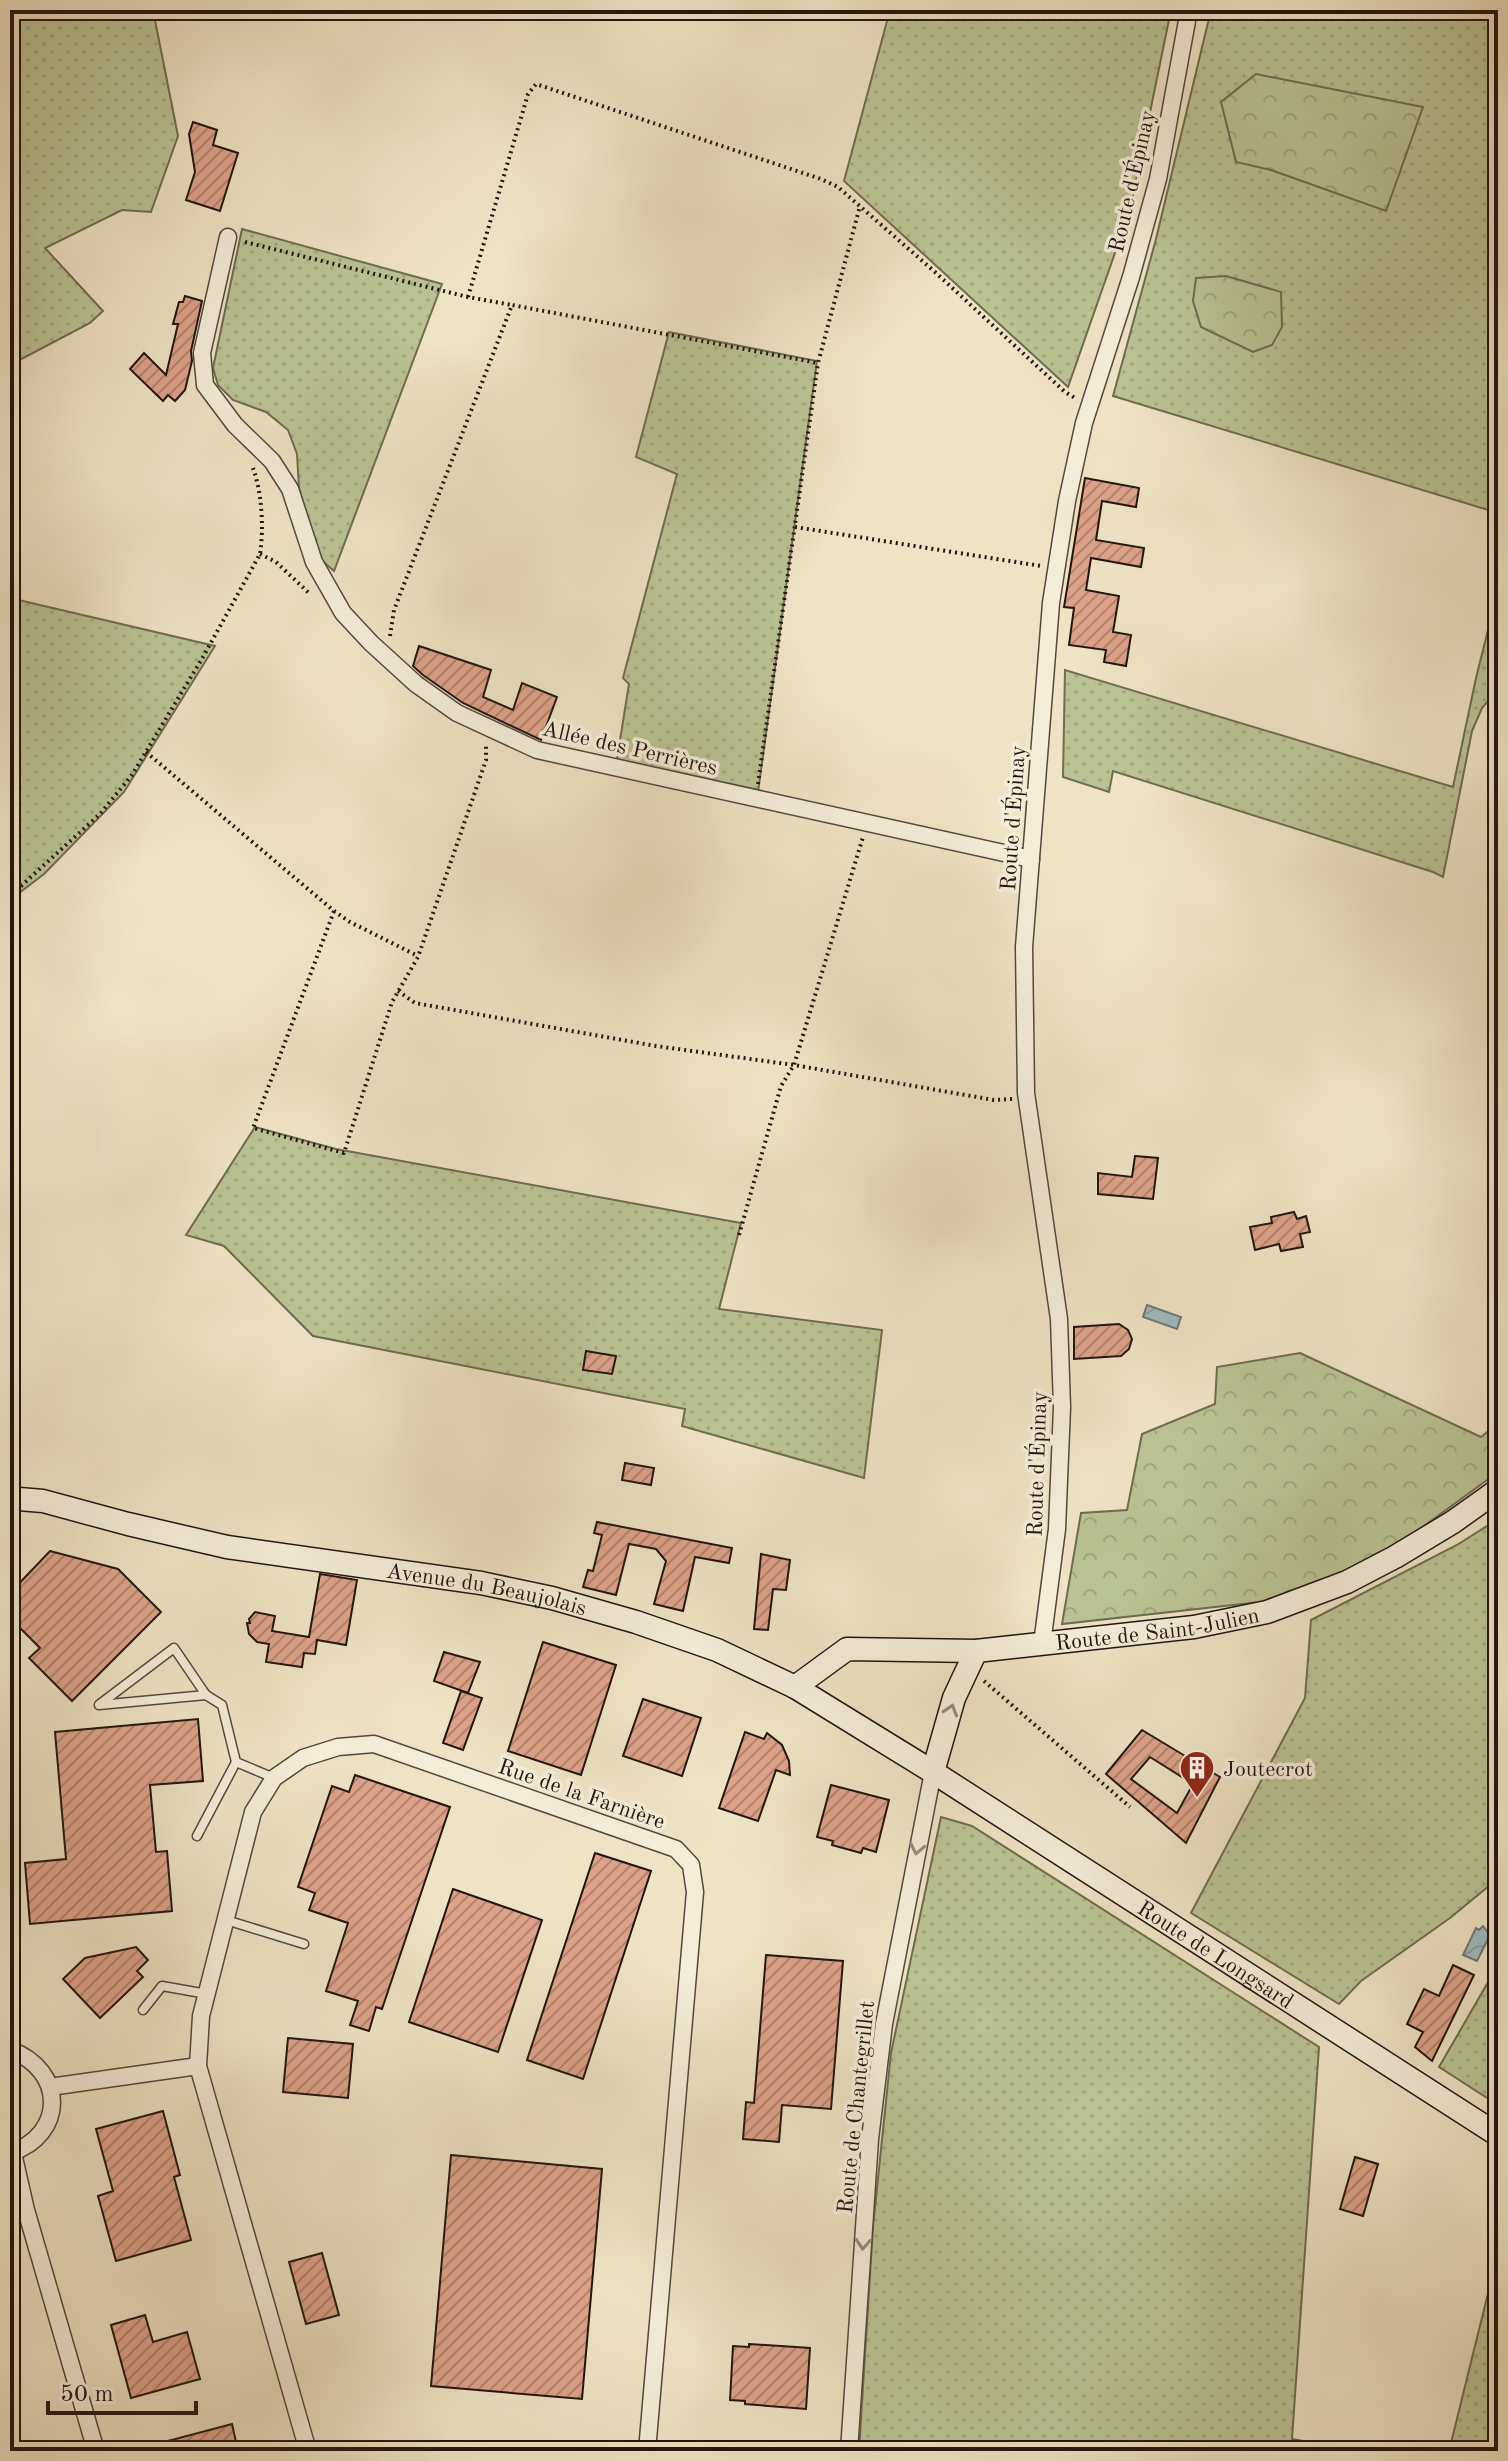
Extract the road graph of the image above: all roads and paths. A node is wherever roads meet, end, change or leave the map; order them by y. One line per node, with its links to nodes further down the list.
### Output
1 (1189, 10): 7 (street, Route d'Épinay)
2 (860, 206): 4 (path); 6 (path); 7 (path)
3 (228, 237): 4 (path); 12 (street, Allée des Perrières)
4 (468, 297): 5 (path)
5 (512, 305): 6 (path); 13 (path)
6 (818, 363): 9 (path)
7 (1090, 404): 11 (street, Route d'Épinay)
8 (252, 465): 10 (path)
9 (795, 527): 11 (path); 16 (path)
10 (260, 554): 12 (path); 15 (path)
11 (1056, 569): 18 (street, Route d'Épinay)
12 (338, 606): 13 (street, Allée des Perrières)
13 (380, 651): 14 (street, Allée des Perrières)
14 (485, 727): 16 (street, Allée des Perrières); 21 (path)
15 (146, 752): 19 (path); 20 (path)
16 (756, 799): 17 (street, Allée des Perrières)
17 (868, 823): 18 (street, Allée des Perrières); 23 (path)
18 (1031, 859): 24 (street, Route d'Épinay)
19 (10, 891)
20 (334, 911): 21 (path); 22 (path)
21 (418, 957): 22 (path)
22 (398, 991): 23 (path)
23 (794, 1065): 24 (path); 25 (path)
24 (1026, 1097): 28 (street, Route d'Épinay)
25 (739, 1235)
26 (1498, 1490): 28 (main road, Route de Saint-Julien)
27 (10, 1501): 30 (main road, Avenue du Beaujolais)
28 (1042, 1644): 29 (main road, Route de Saint-Julien)
29 (973, 1659): 30 (main road, Route de Saint-Julien); 33 (main road, one-way to 29); 35 (path)
30 (795, 1687): 33 (main road, Avenue du Beaujolais)
31 (206, 1695): 31 (lane); 32 (lane)
32 (236, 1762): 34 (lane); 36 (lane)
33 (933, 1772): 44 (main road, Route de Longsard); 49 (street, Route de Chantegrillet, one-way to 49)
34 (274, 1778): 37 (street, Rue de la Farnière); 48 (street, Rue de la Farnière)
35 (1130, 1807)
36 (197, 1836)
37 (225, 1920): 38 (lane); 39 (street, Rue de la Farnière)
38 (304, 1944)
39 (207, 1994): 40 (lane); 42 (street, Rue de la Farnière)
40 (143, 2010)
41 (10, 2050): 43 (street)
42 (198, 2066): 43 (street); 47 (street, Rue de la Farnière)
43 (50, 2087): 45 (street)
44 (1498, 2135)
45 (11, 2153): 46 (street)
46 (96, 2451)
47 (308, 2451)
48 (647, 2451)
49 (849, 2451)

